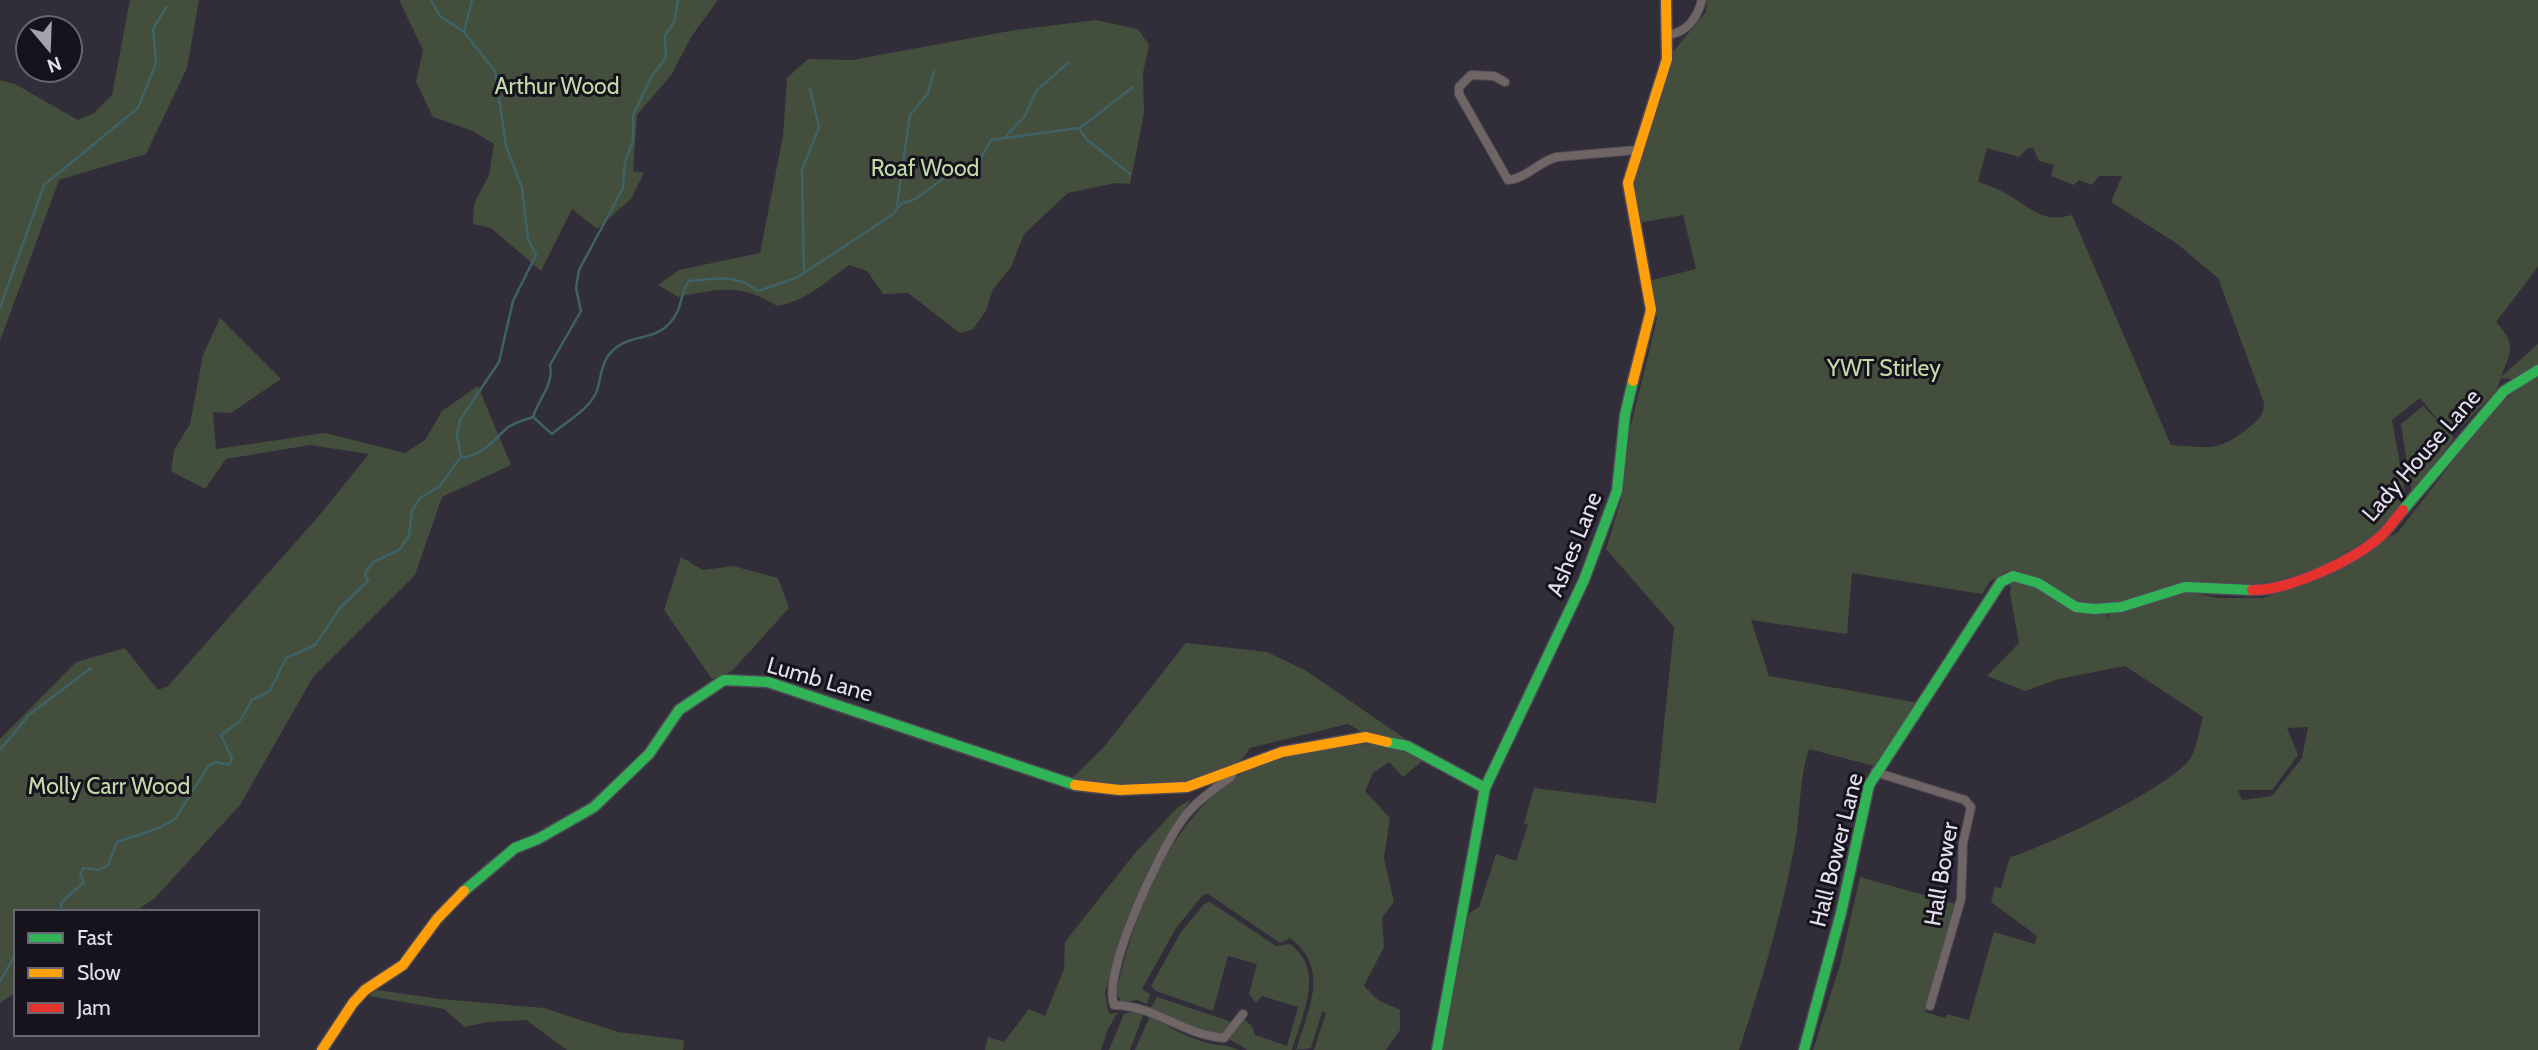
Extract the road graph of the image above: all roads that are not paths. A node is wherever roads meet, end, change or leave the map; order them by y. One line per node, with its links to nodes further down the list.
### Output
1 (1666, 0): 3 (street, Ashes Lane)
2 (1702, 0): 3 (street)
3 (1668, 35): 5 (street, Ashes Lane)
4 (1505, 82): 5 (street)
5 (1636, 150): 10 (street, Ashes Lane)
6 (2538, 370): 7 (street, Lady House Lane)
7 (2013, 576): 9 (street, Hall Bower Lane)
8 (1235, 768): 10 (street, Lumb Lane); 12 (street); 13 (street, Lumb Lane)
9 (1875, 772): 11 (street, Hall Bower); 15 (street, Hall Bower Lane)
10 (1485, 789): 14 (street, Ashes Lane)
11 (1930, 1006)
12 (1244, 1014)
13 (322, 1050)
14 (1437, 1050)
15 (1804, 1050)

